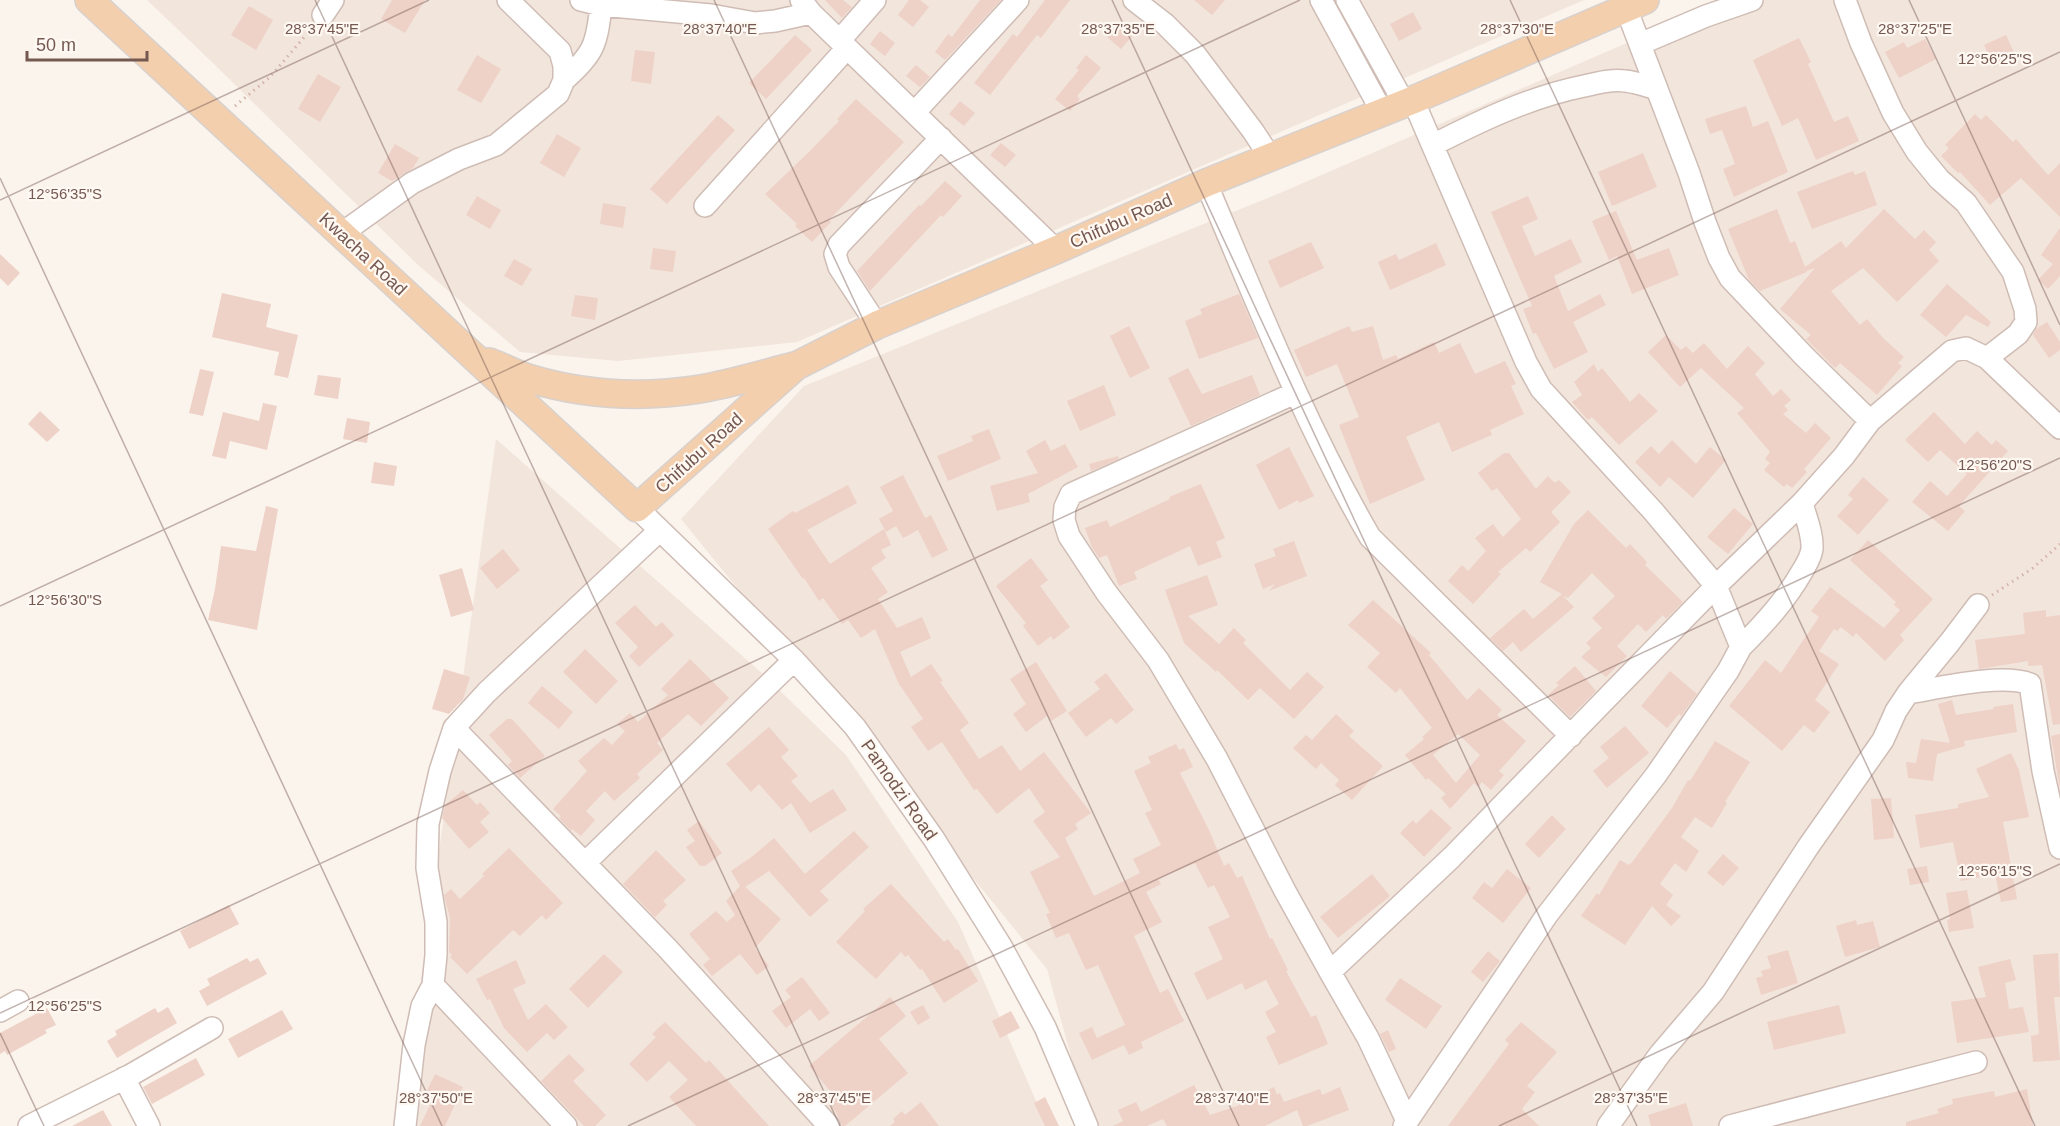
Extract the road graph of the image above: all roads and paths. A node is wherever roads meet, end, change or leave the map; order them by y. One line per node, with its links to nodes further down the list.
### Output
1 (89, 0): 20 (main road, Kwacha Road)
2 (508, 0): 16 (street)
3 (875, 0): 14 (street)
4 (1018, 0): 19 (street)
5 (1134, 0): 23 (street)
6 (1321, 0): 18 (street)
7 (1347, 0): 18 (street)
8 (1752, 0): 15 (street)
9 (1845, 0): 30 (street)
10 (591, 2): 12 (street); 16 (street)
11 (1635, 4): 15 (street); 18 (main road, Chifubu Road)
12 (806, 6): 14 (street)
13 (328, 8): 20 (path)
14 (844, 44): 19 (street); 25 (street)
15 (1640, 44): 17 (street)
16 (564, 80): 26 (street)
17 (1657, 88): 22 (street); 33 (street)
18 (1400, 105): 22 (street); 23 (main road, Chifubu Road)
19 (915, 112): 21 (street)
20 (218, 119): 26 (main road, Kwacha Road)
21 (941, 138): 27 (street); 28 (street)
22 (1433, 145): 39 (street)
23 (1270, 158): 24 (main road, Chifubu Road)
24 (1206, 183): 27 (main road, Chifubu Road); 32 (street)
25 (705, 206)
26 (341, 234): 29 (main road, Kwacha Road)
27 (1056, 250): 28 (main road, Chifubu Road)
28 (877, 325): 31 (main road, Chifubu Road)
29 (468, 353): 31 (main road); 36 (main road, Kwacha Road)
30 (1987, 358): 33 (street); 34 (street)
31 (796, 366): 36 (main road, Chifubu Road)
32 (1295, 393): 45 (street); 48 (street)
33 (1870, 421): 35 (street)
34 (2060, 428)
35 (1802, 503): 39 (street); 41 (street)
36 (637, 508): 37 (street, Pamodzi Road)
37 (659, 531): 42 (street, Pamodzi Road); 44 (street)
38 (2060, 544): 40 (path)
39 (1716, 586): 41 (street); 45 (street)
40 (1978, 605): 43 (street)
41 (1742, 647): 53 (street)
42 (794, 660): 47 (street); 59 (street, Pamodzi Road)
43 (1908, 693): 46 (street); 60 (street)
44 (454, 728): 47 (street); 49 (street)
45 (1571, 736): 48 (street)
46 (2060, 848)
47 (585, 863): 58 (street)
48 (1330, 972): 53 (street)
49 (433, 985): 56 (street); 57 (street)
50 (213, 1028): 52 (street)
51 (1976, 1062): 61 (street)
52 (124, 1078): 54 (street); 55 (street)
53 (1406, 1123)
54 (28, 1126)
55 (149, 1126)
56 (405, 1126)
57 (566, 1126)
58 (829, 1126)
59 (1086, 1126)
60 (1608, 1126)
61 (1730, 1126)

